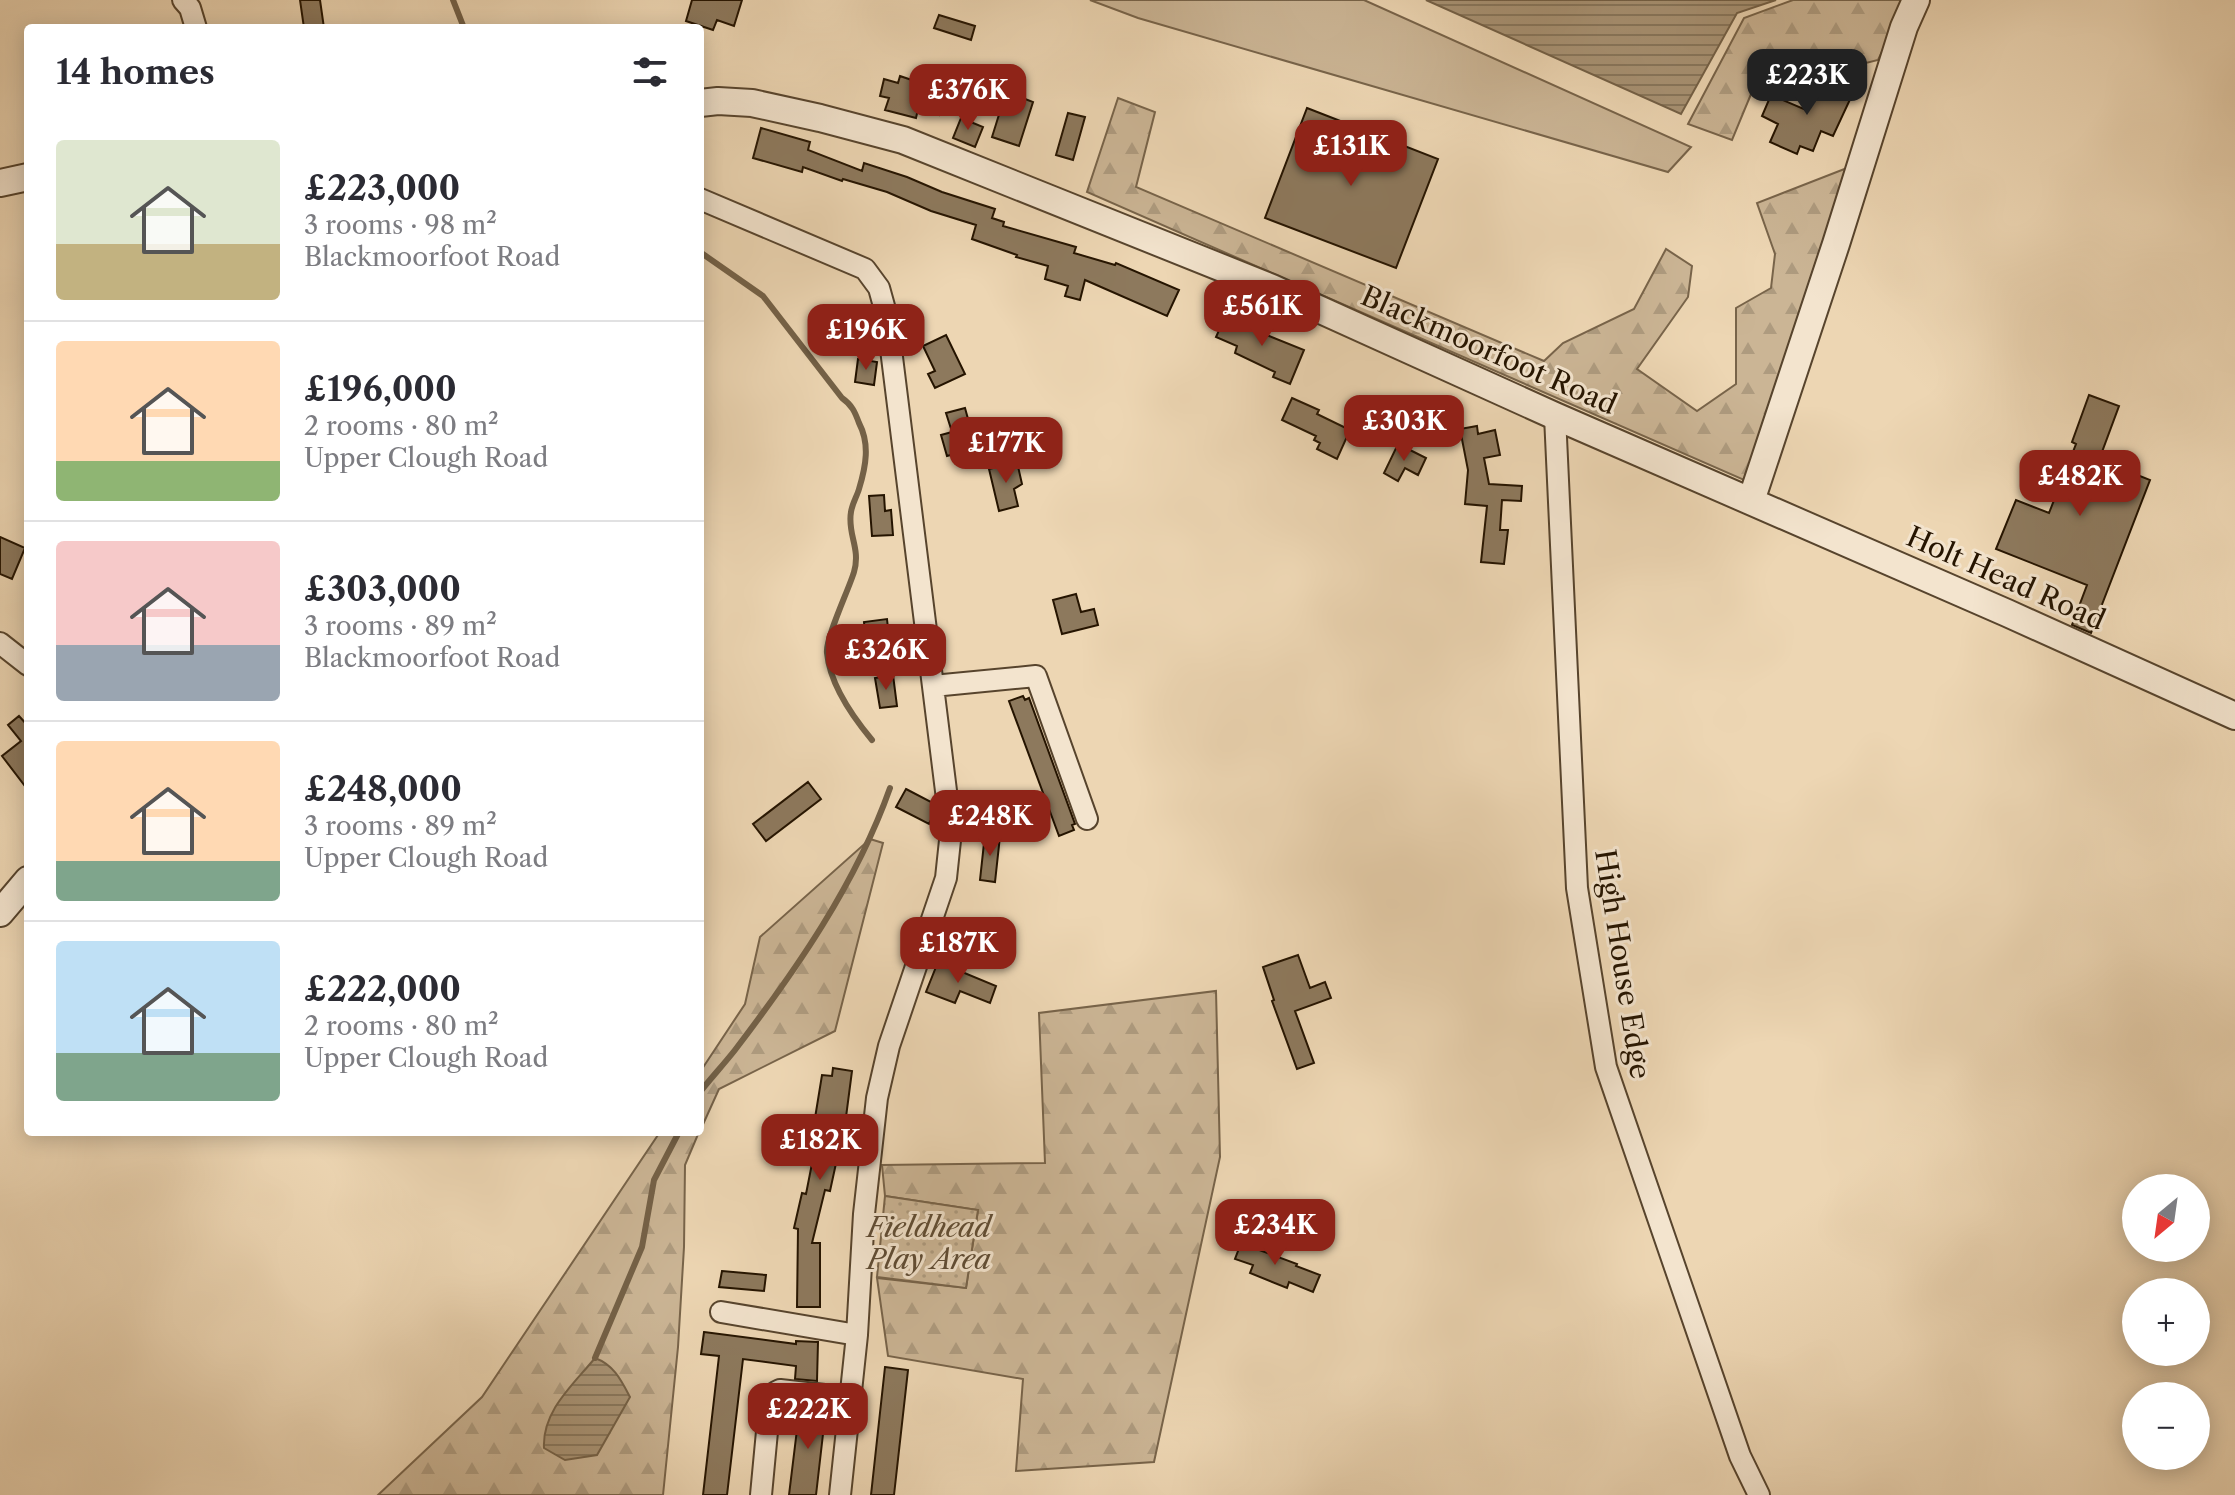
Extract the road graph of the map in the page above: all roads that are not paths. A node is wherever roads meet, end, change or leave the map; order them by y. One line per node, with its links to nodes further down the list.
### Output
1 (183, 0): 3 (street)
2 (1916, 0): 9 (street)
3 (195, 24)
4 (704, 103): 8 (street, Blackmoorfoot Road)
5 (24, 178): 6 (street)
6 (0, 183)
7 (704, 201): 12 (street)
8 (1555, 416): 9 (street, Blackmoorfoot Road); 22 (street, High House Edge)
9 (1751, 501): 13 (street, Holt Head Road)
10 (0, 643): 11 (street)
11 (24, 662)
12 (933, 686): 14 (street); 18 (street)
13 (2235, 716)
14 (1087, 819)
15 (24, 885): 16 (street)
16 (0, 913)
17 (721, 1312): 18 (street)
18 (857, 1335): 19 (street)
19 (851, 1398): 20 (street); 21 (street)
20 (761, 1495)
21 (840, 1495)
22 (1759, 1495)

